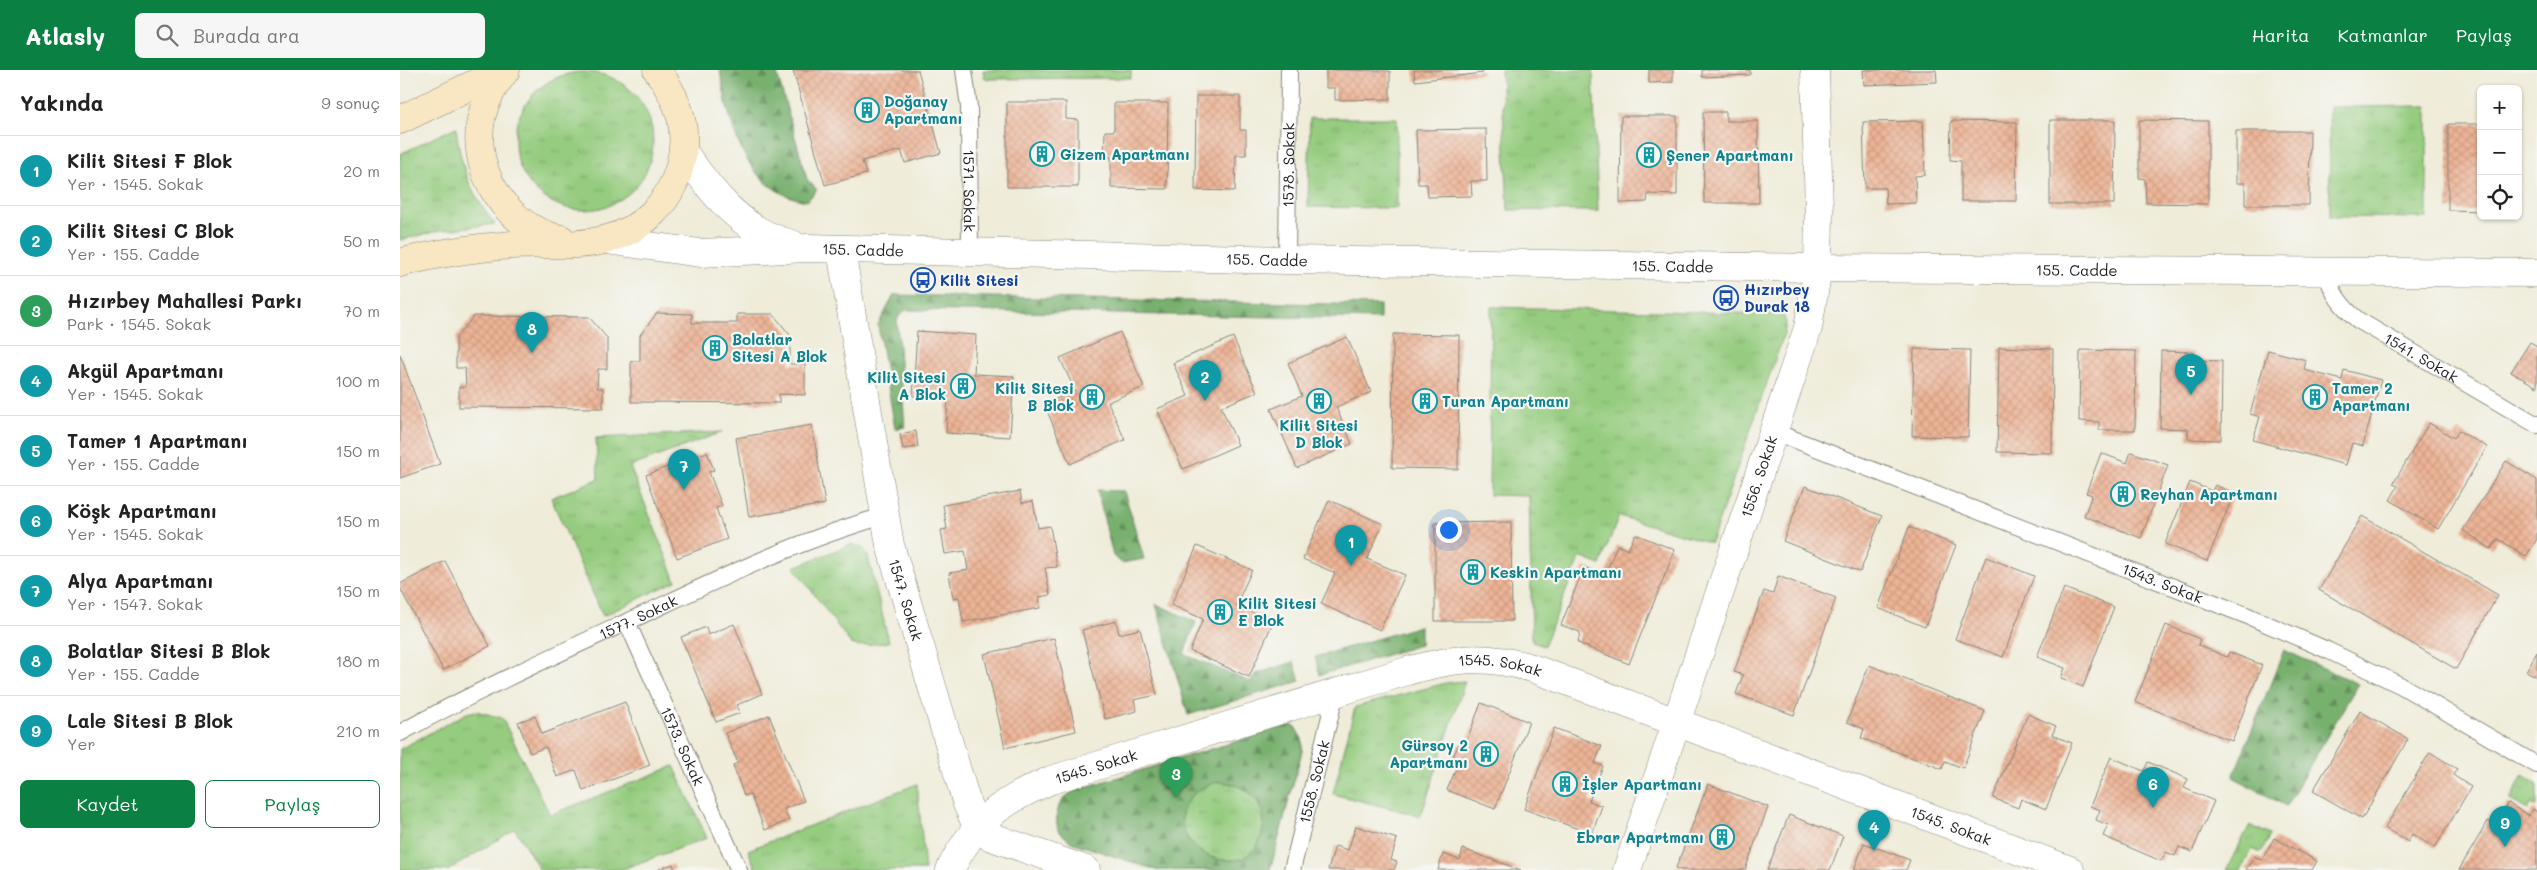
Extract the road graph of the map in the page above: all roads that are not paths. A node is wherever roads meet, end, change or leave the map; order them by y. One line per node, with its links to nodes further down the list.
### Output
1 (505, 70): 7 (main road); 10 (main road)
2 (657, 70): 6 (main road)
3 (964, 70): 13 (lane, 1571. Sokak)
4 (1289, 70): 14 (lane, 1578. Sokak)
5 (1814, 70): 16 (street, 1556. Sokak)
6 (672, 82): 8 (main road)
7 (400, 120)
8 (684, 154): 9 (main road); 11 (street, 155. Cadde)
9 (606, 240): 10 (main road); 11 (street, 155. Cadde)
10 (576, 243): 15 (main road)
11 (808, 248): 12 (street, 155. Cadde)
12 (841, 250): 13 (street, 155. Cadde); 21 (street, 1547. Sokak)
13 (970, 253): 14 (street, 155. Cadde)
14 (1287, 260): 16 (street, 155. Cadde)
15 (400, 263)
16 (1818, 268): 17 (street, 155. Cadde); 20 (street, 1556. Sokak)
17 (2327, 272): 18 (street, 155. Cadde); 19 (lane, 1541. Sokak)
18 (2537, 273)
19 (2537, 425)
20 (1775, 432): 24 (street, 1556. Sokak); 26 (lane, 1543. Sokak)
21 (884, 516): 22 (lane, 1577. Sokak); 27 (street, 1547. Sokak)
22 (628, 622): 25 (lane, 1577. Sokak); 28 (lane, 1573. Sokak)
23 (1336, 692): 24 (street, 1545. Sokak); 27 (street, 1545. Sokak); 31 (lane, 1558. Sokak)
24 (1676, 723): 32 (street, 1556. Sokak); 33 (street, 1545. Sokak)
25 (400, 733)
26 (2537, 764)
27 (978, 826): 29 (street, 1545. Sokak); 30 (street, 1547. Sokak)
28 (739, 870)
29 (950, 870)
30 (1086, 870)
31 (1292, 870)
32 (1627, 870)
33 (2070, 870)

